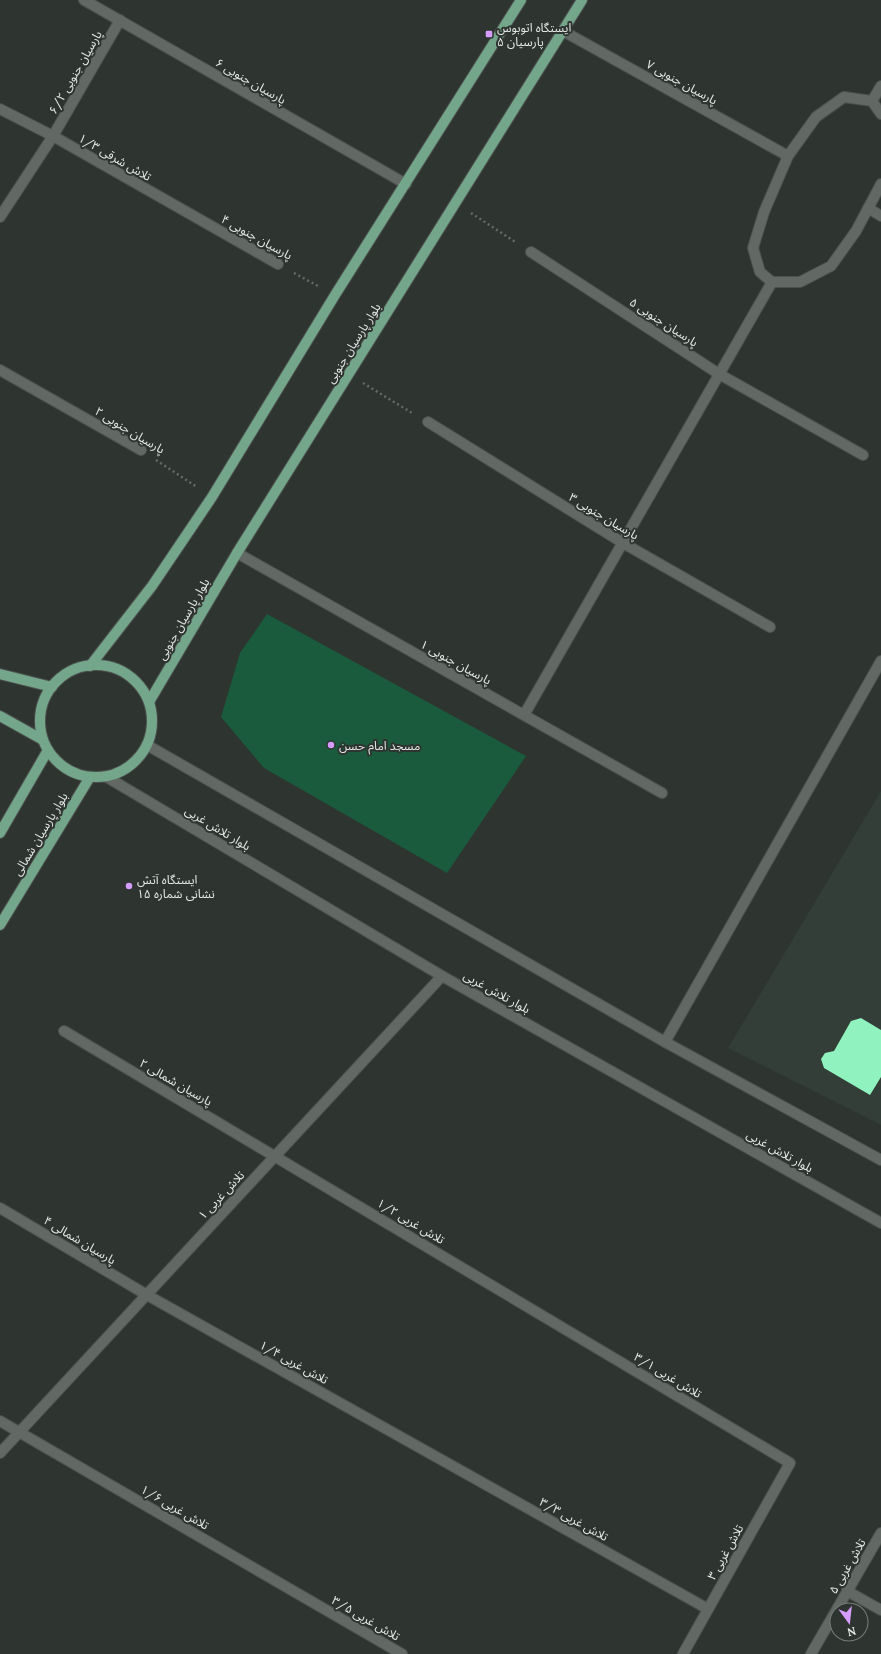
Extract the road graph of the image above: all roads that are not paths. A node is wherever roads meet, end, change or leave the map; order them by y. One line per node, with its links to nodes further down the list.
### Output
1 (84, 0): 4 (street, ۶ پارسیان جنوبی)
2 (521, 0): 12 (main road)
3 (582, 0): 5 (main road, بلوار پارسیان جنوبی)
4 (120, 20): 10 (street, ۶/۲ پارسیان جنوبی); 12 (street, ۶ پارسیان جنوبی)
5 (563, 31): 11 (street, ۷ پارسیان جنوبی); 27 (main road, بلوار پارسیان جنوبی)
6 (881, 86): 7 (street)
7 (872, 100): 9 (street); 11 (street)
8 (0, 109): 10 (street, ۱/۳ تلاش شرقی)
9 (881, 114)
10 (53, 136): 14 (street, ۱/۳ تلاش شرقی); 17 (street, ۶/۲ پارسیان جنوبی)
11 (788, 156): 20 (street)
12 (406, 184): 30 (main road)
13 (881, 184): 15 (street)
14 (165, 200): 19 (street, ۴ پارسیان جنوبی)
15 (868, 208): 16 (street); 20 (street)
16 (881, 216)
17 (0, 217)
18 (531, 252): 22 (street, ۵ پارسیان جنوبی)
19 (278, 264)
20 (772, 282): 22 (street)
21 (0, 370): 24 (street, ۲ پارسیان جنوبی)
22 (719, 374): 25 (street, ۵ پارسیان جنوبی); 26 (street)
23 (428, 422): 26 (street, ۳ پارسیان جنوبی)
24 (141, 450)
25 (863, 455)
26 (623, 543): 28 (street, ۳ پارسیان جنوبی); 34 (street)
27 (237, 553): 33 (main road, بلوار پارسیان جنوبی); 34 (street, ۱ پارسیان جنوبی)
28 (770, 626)
29 (881, 661): 46 (street)
30 (90, 666): 32 (main road); 33 (main road)
31 (0, 674): 32 (main road)
32 (52, 687): 36 (main road)
33 (149, 702): 37 (main road)
34 (524, 715): 41 (street, ۱ پارسیان جنوبی)
35 (0, 716): 36 (main road)
36 (43, 740): 38 (main road)
37 (147, 745): 39 (main road); 46 (street)
38 (48, 750): 40 (main road); 42 (main road)
39 (105, 776): 40 (main road); 44 (street, بلوار تلاش غربی)
40 (90, 777): 43 (main road, بلوار پارسیان شمالی)
41 (662, 793)
42 (0, 833)
43 (0, 925)
44 (442, 976): 47 (street, ۱ تلاش غربی); 50 (street, بلوار تلاش غربی)
45 (64, 1031): 47 (street, ۲ پارسیان شمالی)
46 (665, 1042): 48 (street)
47 (276, 1156): 51 (street, ۱ تلاش غربی); 52 (street, ۱/۲ تلاش غربی)
48 (881, 1160)
49 (0, 1208): 51 (street, ۴ پارسیان شمالی)
50 (881, 1223)
51 (147, 1295): 54 (street, ۱ تلاش غربی); 55 (street, ۱/۴ تلاش غربی)
52 (533, 1310): 57 (street, ۳/۱ تلاش غربی)
53 (0, 1421): 54 (street, ۱/۶ تلاش غربی)
54 (20, 1432): 56 (street, ۱ تلاش غربی); 60 (street, ۱/۶ تلاش غربی)
55 (428, 1452): 61 (street, ۳/۳ تلاش غربی)
56 (0, 1453)
57 (790, 1463): 61 (street, ۳ تلاش غربی)
58 (881, 1533): 59 (street, ۵ تلاش غربی)
59 (847, 1591): 62 (street); 65 (street, ۵ تلاش غربی)
60 (317, 1605): 63 (street, ۳/۵ تلاش غربی)
61 (708, 1609): 64 (street, ۳ تلاش غربی)
62 (881, 1610)
63 (402, 1654)
64 (683, 1654)
65 (811, 1654)

